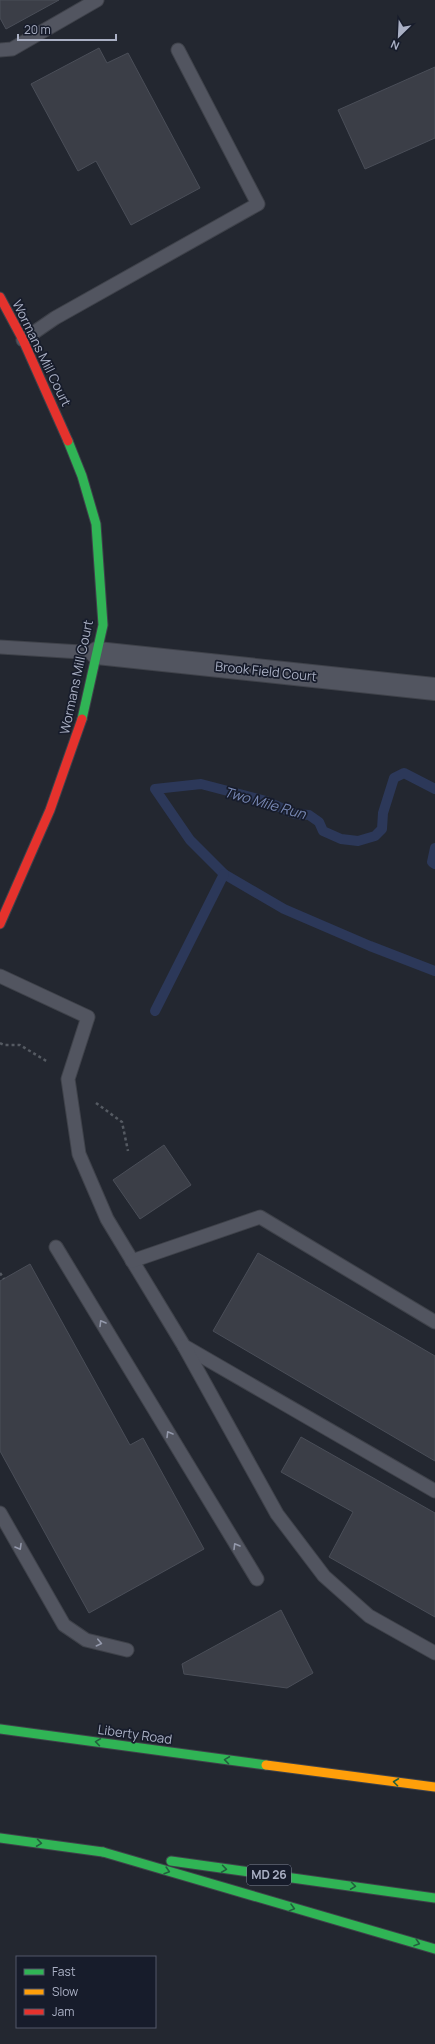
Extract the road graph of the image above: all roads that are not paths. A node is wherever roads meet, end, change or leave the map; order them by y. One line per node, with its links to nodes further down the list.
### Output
1 (97, 0): 2 (lane)
2 (0, 50)
3 (178, 50): 5 (lane)
4 (0, 297): 5 (main road, Wormans Mill Court)
5 (23, 340): 7 (main road, Wormans Mill Court)
6 (0, 647): 7 (lane)
7 (97, 653): 8 (street, Brook Field Court); 9 (main road, Wormans Mill Court)
8 (435, 689)
9 (0, 924)
10 (0, 976): 12 (lane)
11 (56, 1247): 17 (lane, one-way to 11)
12 (132, 1261): 13 (lane); 14 (lane)
13 (435, 1322)
14 (184, 1346): 15 (lane); 19 (lane)
15 (435, 1491)
16 (0, 1513): 18 (lane, one-way to 18)
17 (256, 1579)
18 (127, 1650)
19 (435, 1653)
20 (0, 1729): 21 (main road, Liberty Road, one-way to 20)
21 (435, 1787)
22 (0, 1838): 23 (main road, MD 26, one-way to 23)
23 (103, 1852): 24 (main road, MD 26, one-way to 24); 25 (main road, one-way to 25)
24 (435, 1898)
25 (435, 1949)

